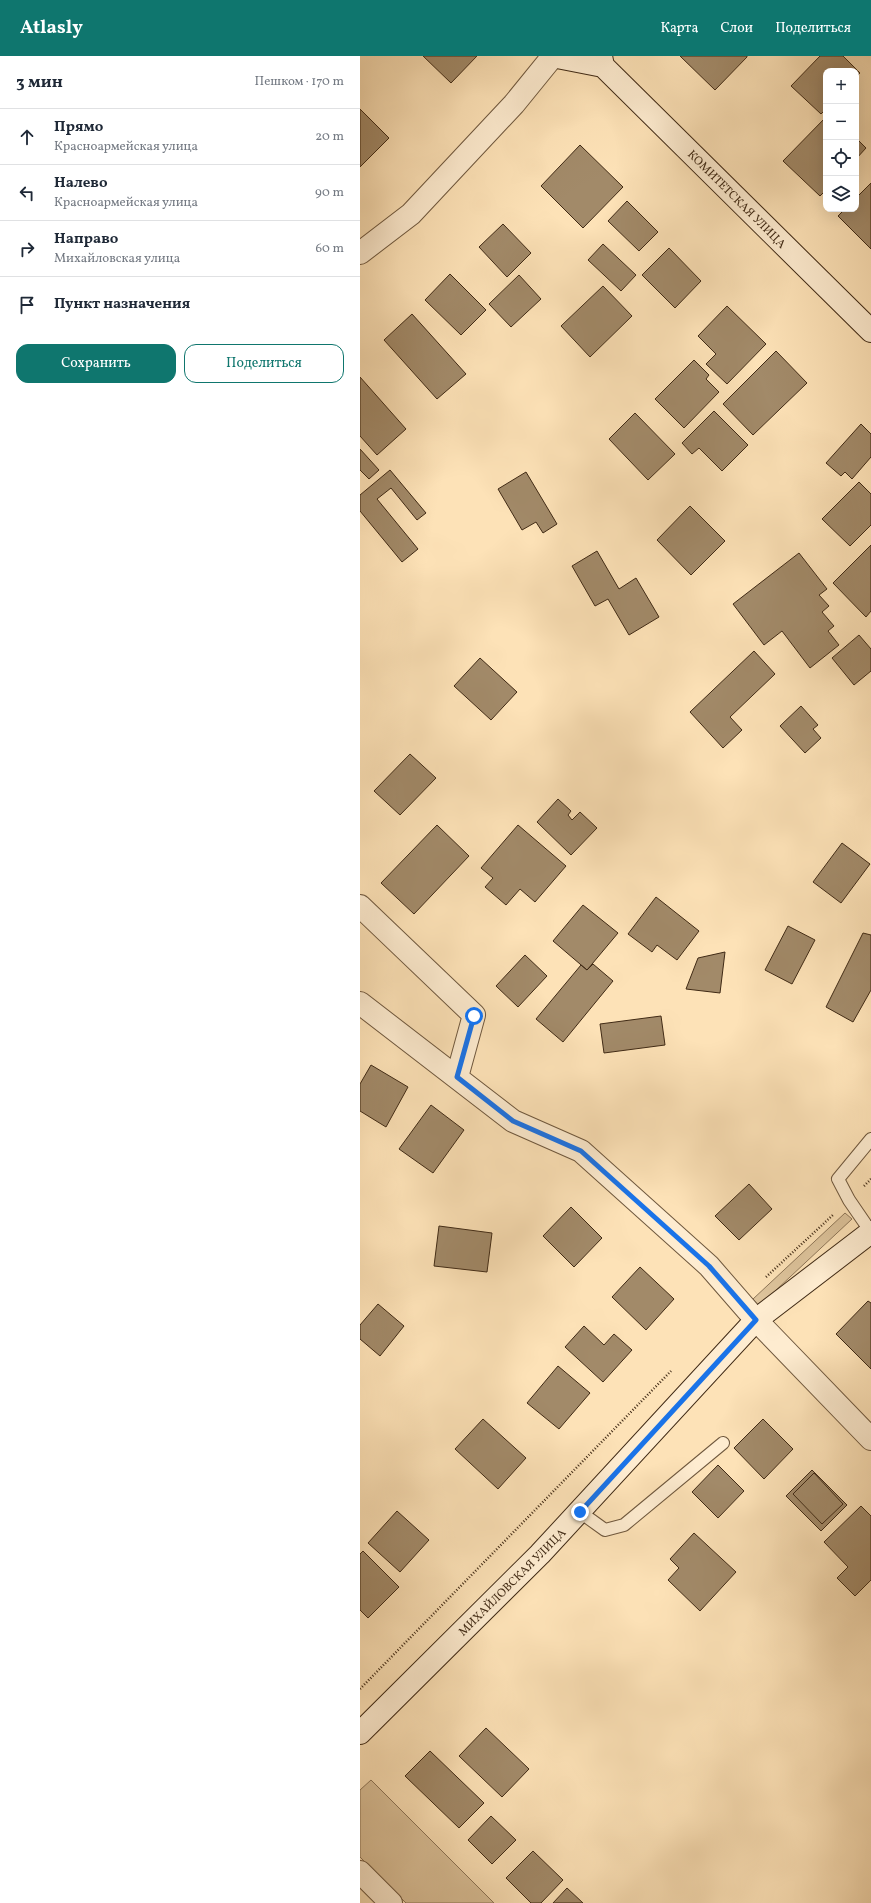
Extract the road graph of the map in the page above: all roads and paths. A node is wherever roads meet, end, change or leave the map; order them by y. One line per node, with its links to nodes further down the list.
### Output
1 (553, 56): 2 (street, КОМИТЕТСКАЯ УЛИЦА); 3 (street)
2 (602, 61): 4 (street, КОМИТЕТСКАЯ УЛИЦА)
3 (360, 253)
4 (871, 331)
5 (360, 906): 7 (street)
6 (360, 1003): 7 (street)
7 (457, 1077): 12 (street)
8 (871, 1139): 10 (lane)
9 (871, 1179): 10 (path)
10 (849, 1200): 11 (lane); 12 (path)
11 (871, 1232): 13 (street, МИХАЙЛОВСКАЯ УЛИЦА)
12 (740, 1302): 13 (street)
13 (756, 1320): 15 (street); 17 (street, МИХАЙЛОВСКАЯ УЛИЦА)
14 (674, 1368): 18 (path)
15 (871, 1439)
16 (723, 1443): 17 (lane)
17 (580, 1512): 19 (street, МИХАЙЛОВСКАЯ УЛИЦА)
18 (360, 1689)
19 (360, 1733)
20 (360, 1872): 21 (street)
21 (391, 1903)

